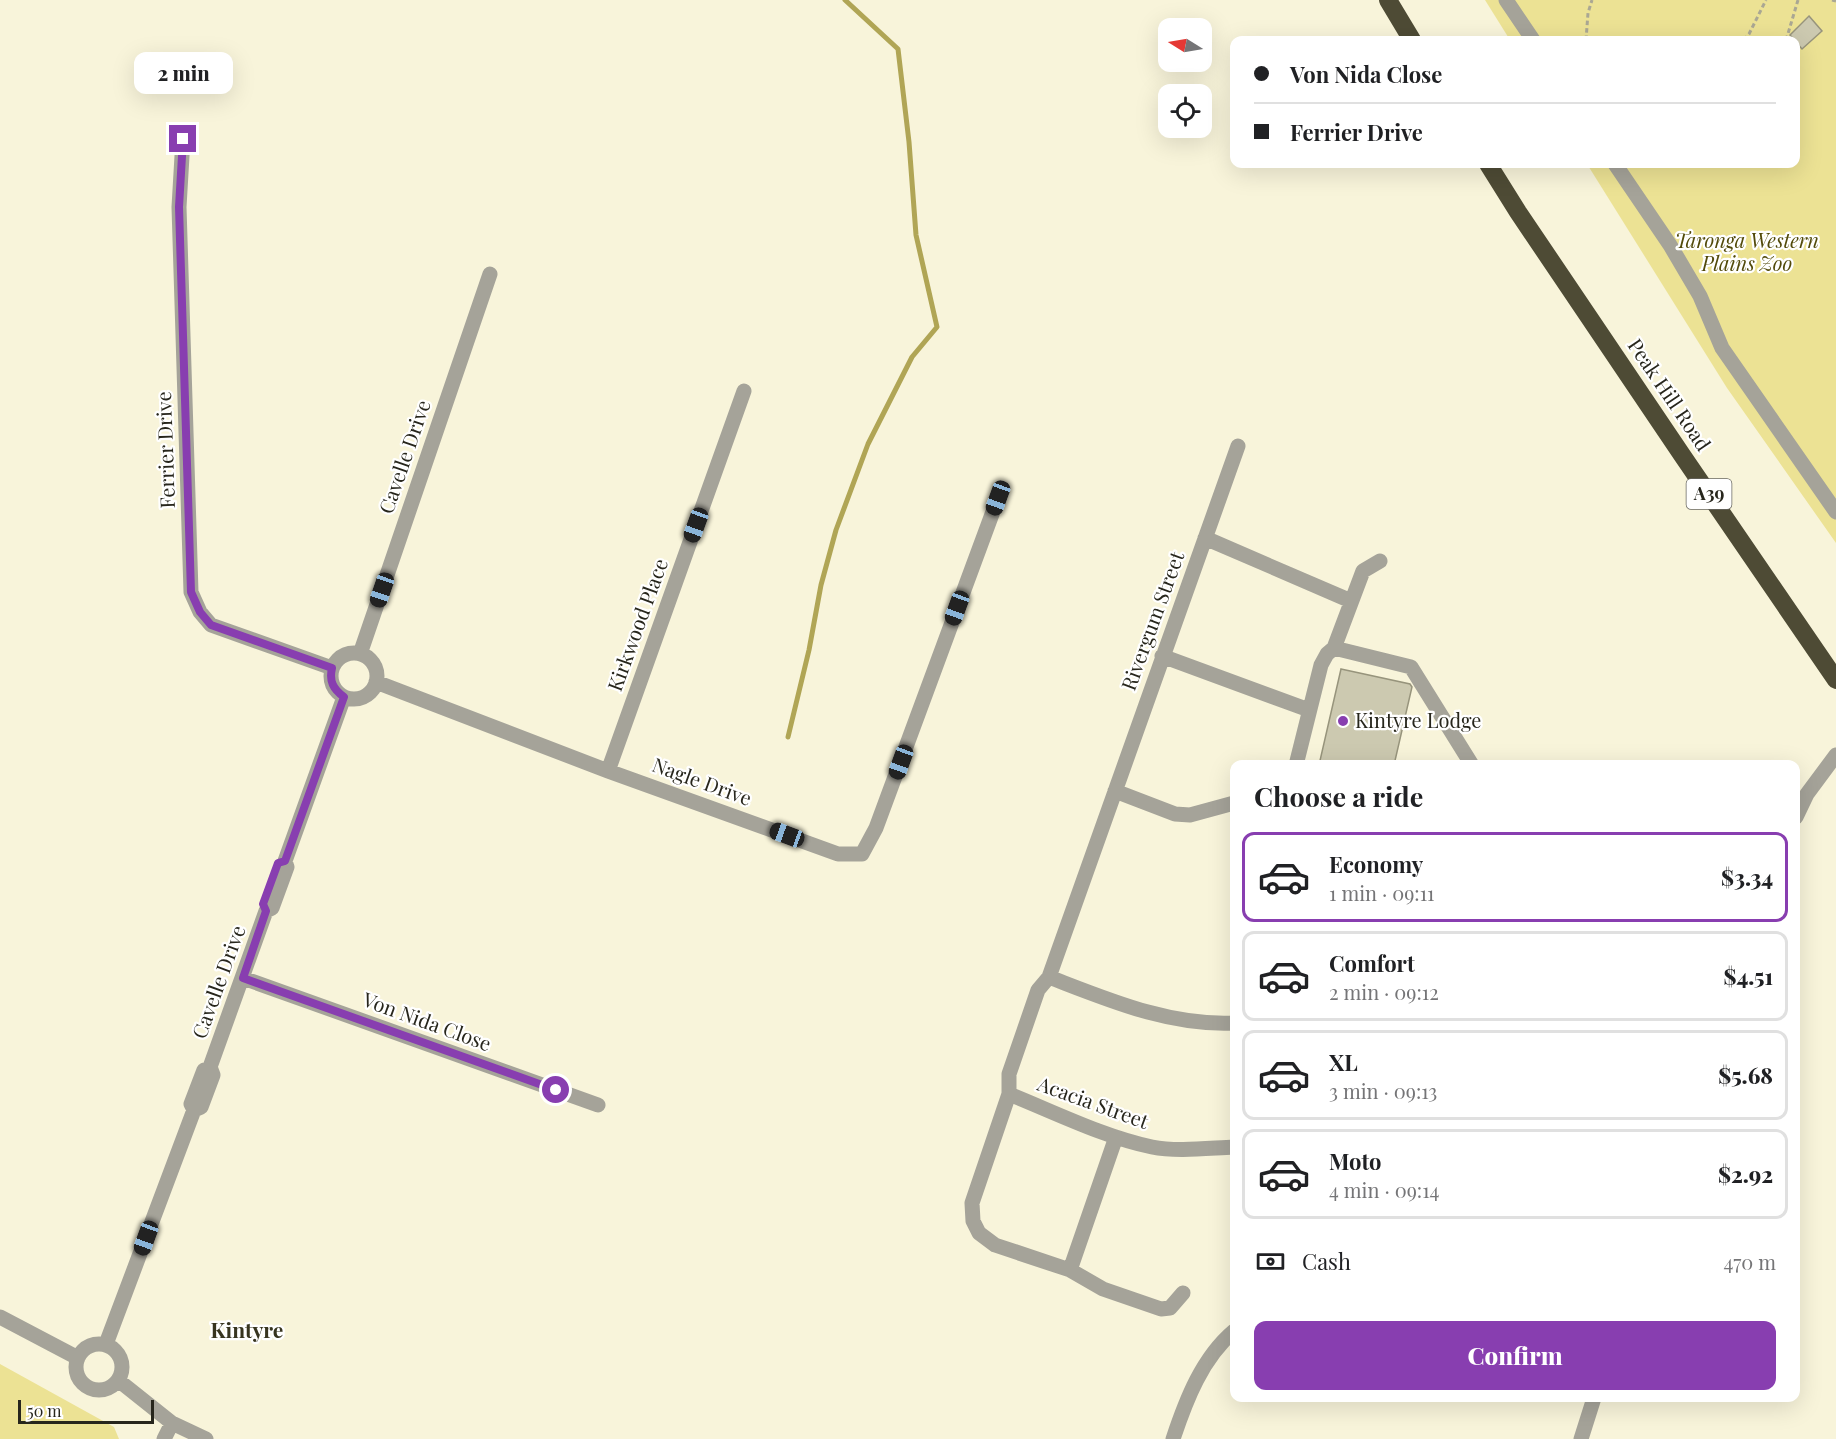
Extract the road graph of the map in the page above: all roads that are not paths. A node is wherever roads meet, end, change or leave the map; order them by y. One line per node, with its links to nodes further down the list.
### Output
1 (1388, 0): 3 (highway)
2 (1506, 0): 4 (street)
3 (1410, 36)
4 (1530, 36)
5 (183, 139): 19 (street, Ferrier Drive)
6 (1490, 168): 20 (highway, Peak Hill Road / A39)
7 (1619, 168): 12 (street)
8 (490, 274): 17 (street, Cavelle Drive)
9 (744, 391): 27 (street, Kirkwood Place)
10 (1238, 446): 13 (street, Rivergum Street)
11 (998, 498): 27 (street, Nagle Drive)
12 (1836, 512)
13 (1205, 538): 15 (street); 18 (street, Rivergum Street)
14 (1380, 561): 15 (street)
15 (1351, 601): 16 (street)
16 (1334, 648): 23 (street); 26 (street)
17 (360, 654): 19 (street); 21 (street)
18 (1162, 656): 23 (street); 28 (street, Rivergum Street)
19 (332, 668): 22 (street)
20 (1836, 680)
21 (376, 682): 22 (street); 27 (street, Nagle Drive)
22 (344, 697): 32 (street, Cavelle Drive)
23 (1309, 710): 25 (street)
24 (1836, 755): 30 (street)
25 (1297, 760)
26 (1469, 760)
27 (609, 771)
28 (1115, 791): 29 (street); 31 (street, Rivergum Street)
29 (1230, 804)
30 (1800, 809)
31 (1049, 977): 33 (street); 34 (street, Rivergum Street)
32 (243, 978): 35 (street, Von Nida Close); 42 (street, Cavelle Drive)
33 (1230, 1023)
34 (1009, 1094): 36 (street, Acacia Street); 38 (street, Rivergum Street)
35 (598, 1105)
36 (1116, 1137): 37 (street, Acacia Street); 38 (street)
37 (1230, 1148)
38 (1070, 1270): 39 (street, Rivergum Street)
39 (1183, 1293)
40 (0, 1317): 43 (street)
41 (1230, 1335): 49 (street)
42 (106, 1344): 43 (street); 44 (street)
43 (78, 1358): 44 (street)
44 (118, 1380): 46 (street)
45 (1593, 1402): 50 (street)
46 (172, 1423): 47 (street); 48 (street)
47 (164, 1439)
48 (206, 1439)
49 (1173, 1439)
50 (1581, 1439)

